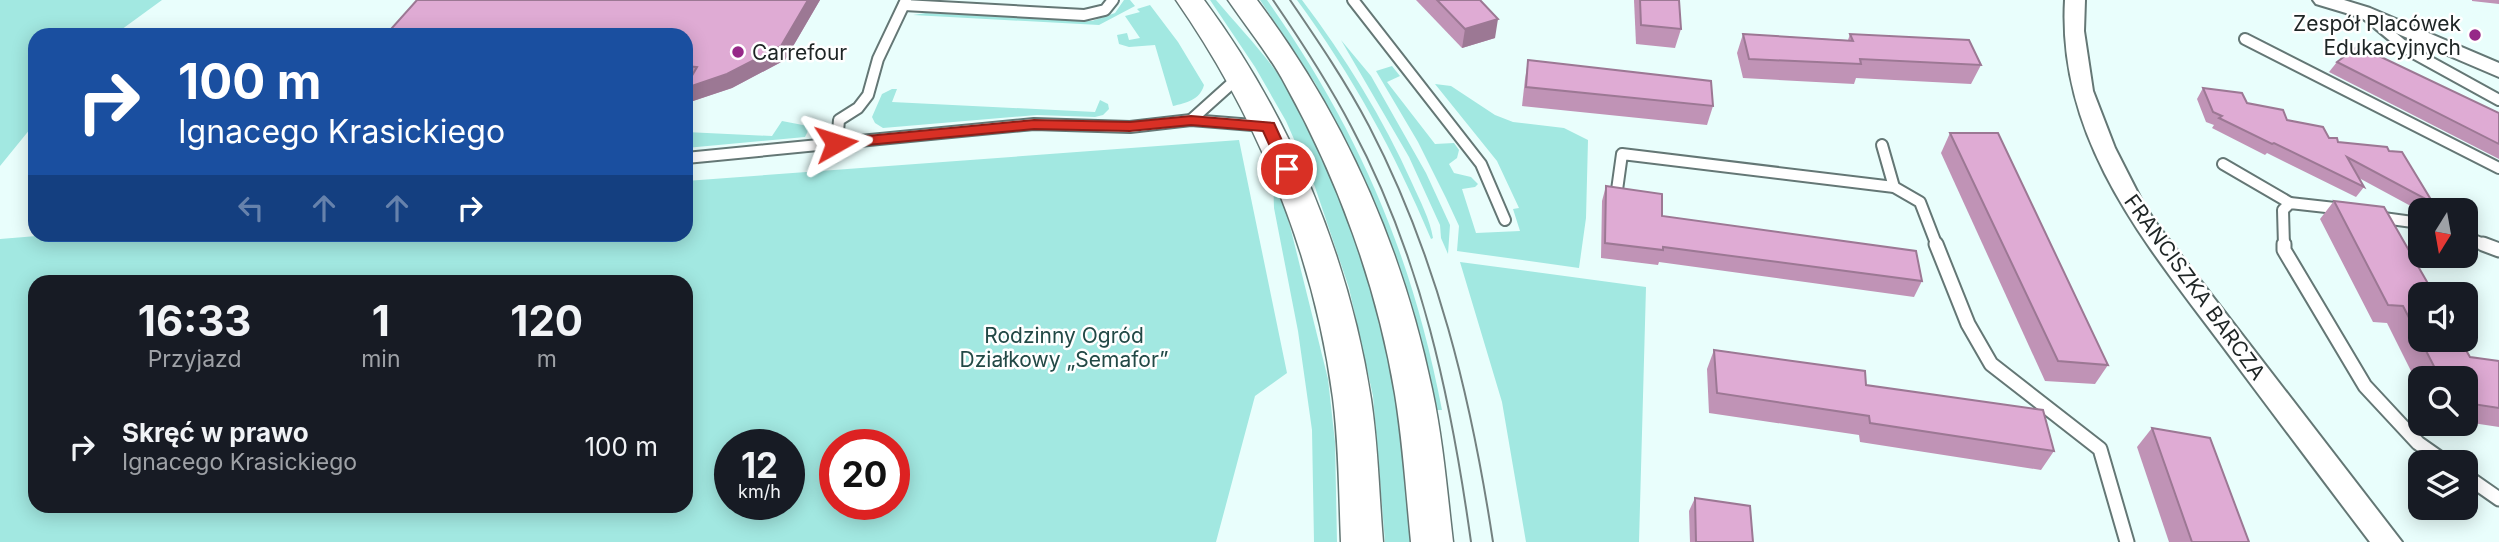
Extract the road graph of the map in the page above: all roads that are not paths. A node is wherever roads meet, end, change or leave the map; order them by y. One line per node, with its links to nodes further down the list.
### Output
1 (1113, 0): 7 (lane)
2 (1190, 0): 11 (main road)
3 (1242, 0): 31 (main road)
4 (1353, 0): 23 (lane)
5 (2075, 0): 33 (street, FRANCISZKA BARCZA)
6 (2323, 0): 8 (street)
7 (905, 3): 15 (lane)
8 (2363, 12): 10 (street); 12 (lane)
9 (2245, 39): 19 (lane)
10 (2499, 71)
11 (1242, 75): 13 (lane); 14 (main road)
12 (2499, 100)
13 (1191, 120): 14 (lane); 15 (lane)
14 (1269, 126): 30 (main road)
15 (836, 143): 17 (lane)
16 (1882, 145): 20 (lane)
17 (693, 157)
18 (2223, 164): 22 (lane)
19 (2499, 167)
20 (1894, 187): 21 (lane); 32 (lane)
21 (1617, 190)
22 (2290, 203): 24 (lane); 27 (lane)
23 (1505, 220)
24 (2408, 221)
25 (2478, 242): 26 (lane)
26 (2499, 250)
27 (2428, 450)
28 (2478, 484): 29 (lane)
29 (2499, 499)
30 (1362, 542)
31 (1432, 542)
32 (2127, 542)
33 (2387, 542)

